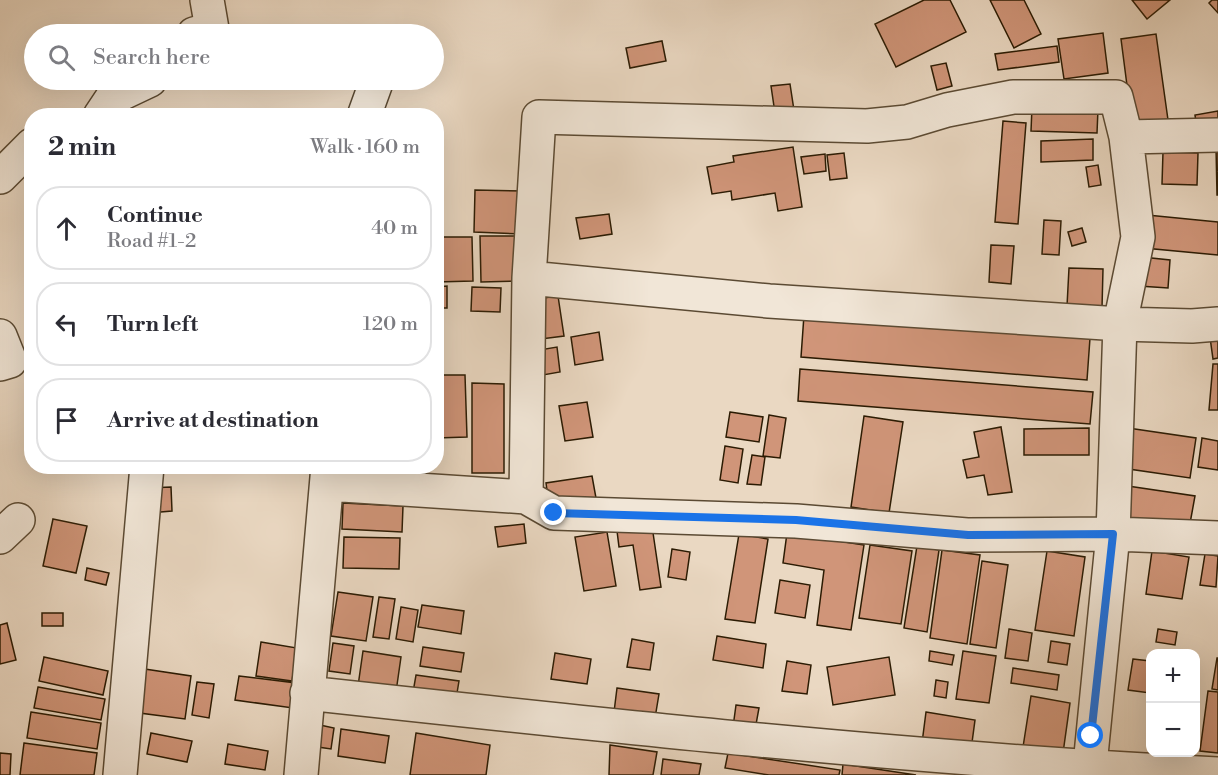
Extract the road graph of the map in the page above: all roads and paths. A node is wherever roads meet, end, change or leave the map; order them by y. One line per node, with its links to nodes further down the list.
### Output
1 (207, 0): 2 (street)
2 (211, 24)
3 (129, 90): 5 (street)
4 (373, 90): 6 (street)
5 (105, 108)
6 (367, 108)
7 (1218, 135): 8 (street)
8 (1126, 137): 11 (street); 12 (street)
9 (24, 153): 10 (street)
10 (0, 177)
11 (528, 278): 12 (street); 16 (street)
12 (1120, 324): 13 (street); 17 (street)
13 (1218, 324)
14 (146, 474): 22 (street)
15 (327, 475): 16 (street); 19 (street)
16 (526, 497): 17 (street)
17 (1113, 534): 18 (street); 20 (street)
18 (1218, 538)
19 (307, 693): 20 (street); 23 (street)
20 (1089, 771): 21 (street)
21 (1218, 774)
22 (120, 775)
23 (301, 775)

